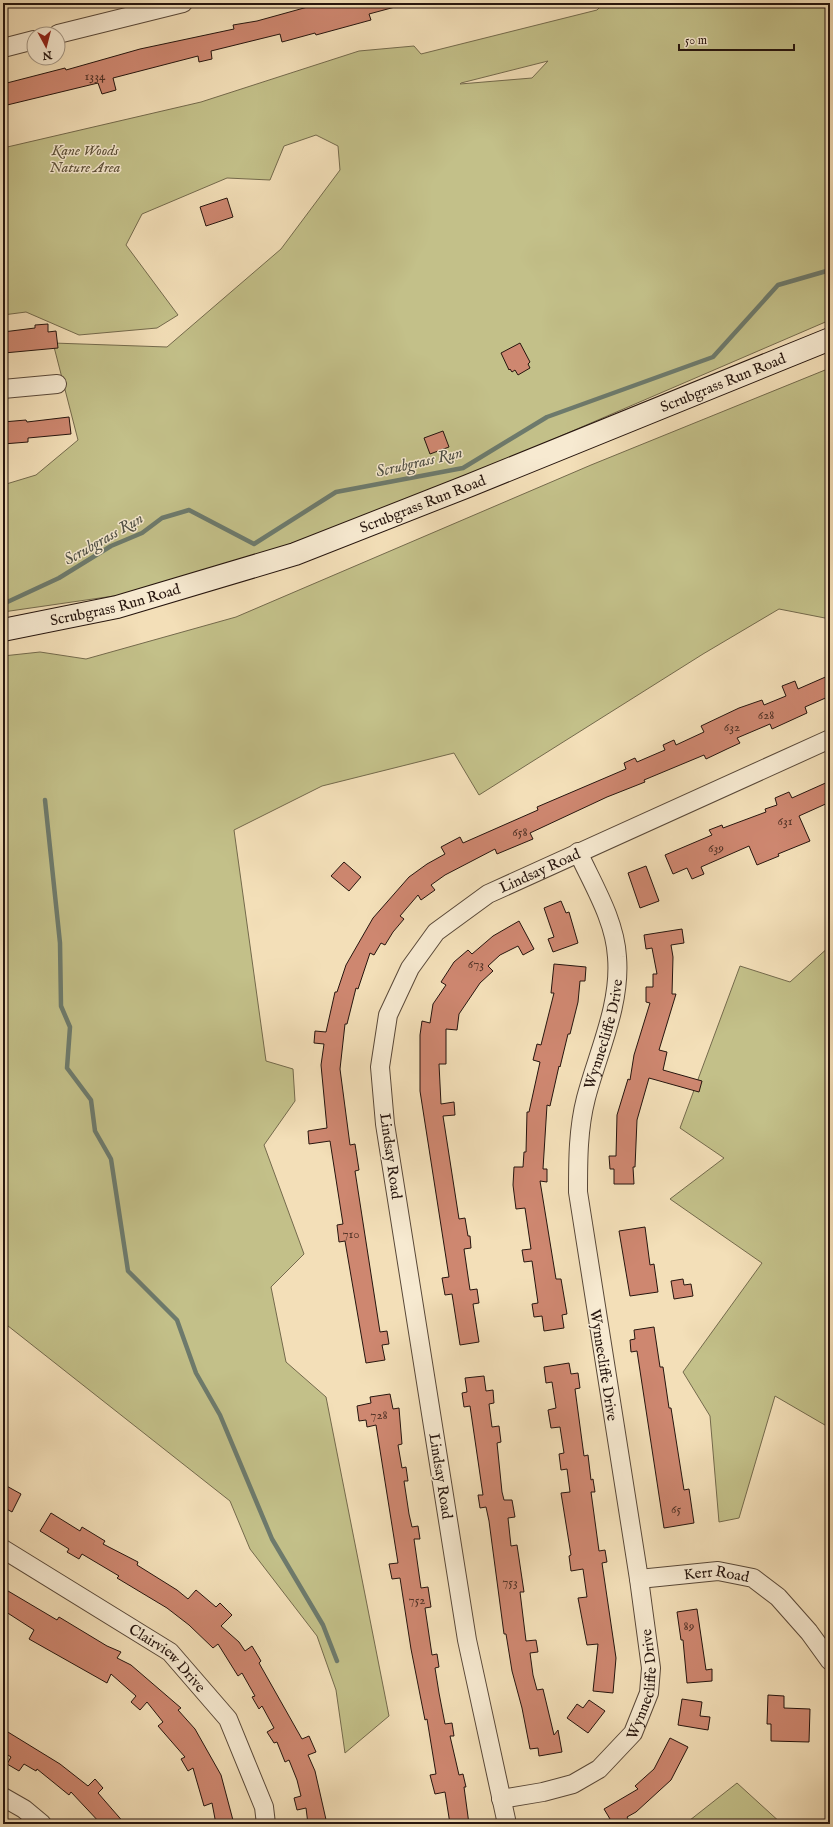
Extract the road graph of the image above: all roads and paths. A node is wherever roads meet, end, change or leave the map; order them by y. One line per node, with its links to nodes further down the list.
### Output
1 (183, 3): 2 (street)
2 (66, 32)
3 (26, 42): 4 (street)
4 (3, 48)
5 (830, 339): 8 (street, Scrubgrass Run Road)
6 (57, 384): 7 (street)
7 (3, 389)
8 (3, 630)
9 (830, 739): 10 (street, Lindsay Road)
10 (578, 852): 12 (street, Wynnecliffe Drive); 15 (street, Lindsay Road)
11 (3, 1549): 17 (street, Clairview Drive)
12 (639, 1579): 13 (street, Kerr Road); 15 (street, Wynnecliffe Drive)
13 (830, 1661)
14 (3, 1797): 16 (street)
15 (501, 1800): 18 (street, Lindsay Road)
16 (42, 1824)
17 (266, 1824)
18 (507, 1824)

